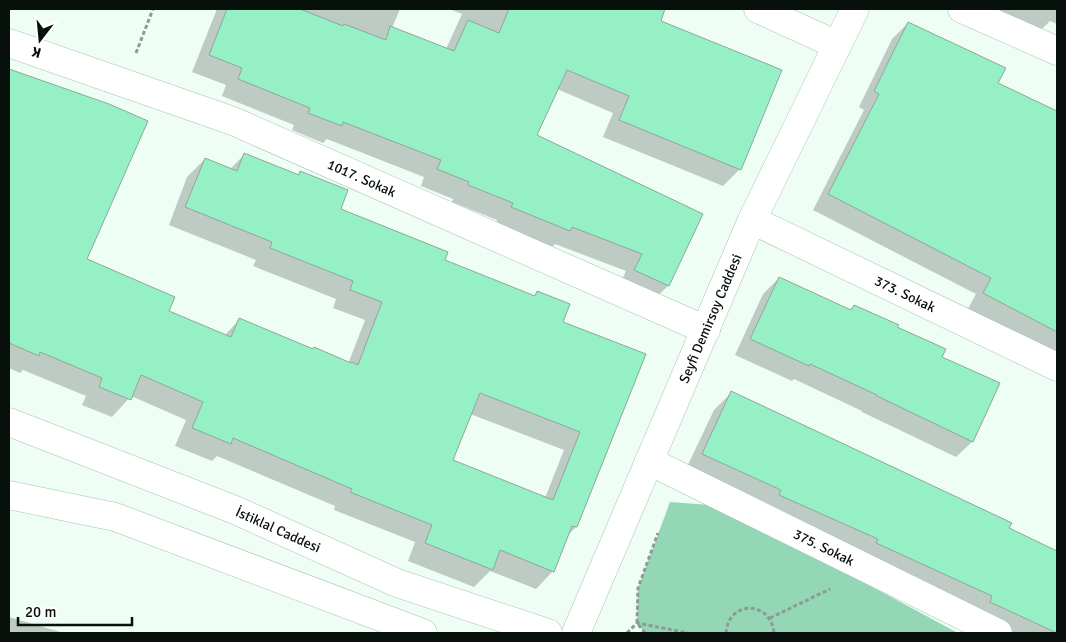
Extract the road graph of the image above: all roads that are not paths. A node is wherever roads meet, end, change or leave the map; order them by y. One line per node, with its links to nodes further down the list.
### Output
1 (758, 9): 5 (main road)
2 (856, 9): 5 (main road, Seyfi Demirsoy Caddesi)
3 (962, 9): 6 (main road)
4 (9, 43): 8 (main road, 1017. Sokak)
5 (837, 44): 7 (main road, Seyfi Demirsoy Caddesi)
6 (1057, 51)
7 (752, 220): 8 (main road, Seyfi Demirsoy Caddesi); 9 (main road, 373. Sokak)
8 (706, 330): 11 (main road, Seyfi Demirsoy Caddesi)
9 (1057, 367)
10 (9, 422): 14 (main road, İstiklal Caddesi)
11 (650, 461): 15 (main road, Seyfi Demirsoy Caddesi); 16 (main road, 375. Sokak)
12 (9, 495): 13 (main road)
13 (423, 633)
14 (548, 633)
15 (576, 633)
16 (998, 633)

